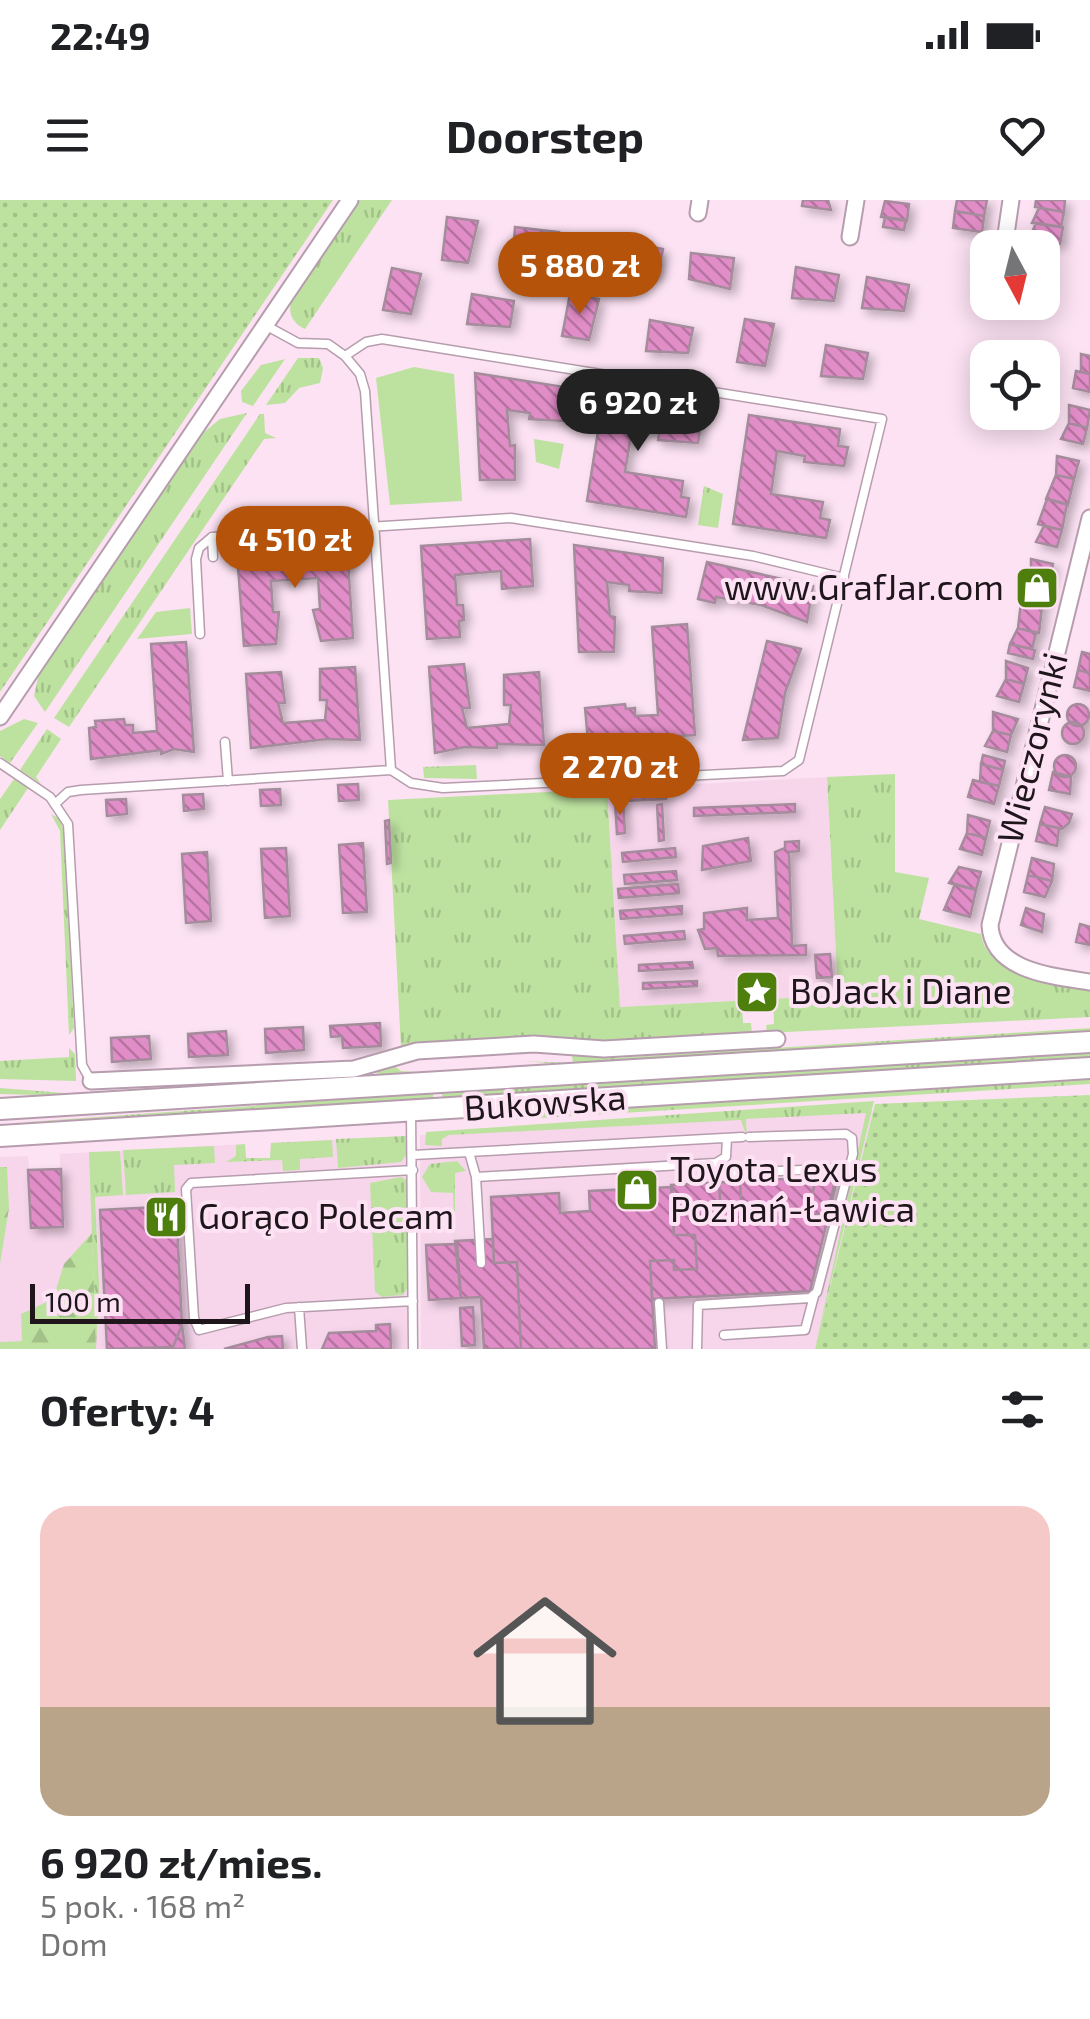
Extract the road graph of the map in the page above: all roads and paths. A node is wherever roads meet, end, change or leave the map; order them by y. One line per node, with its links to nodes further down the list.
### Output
1 (350, 200): 6 (street)
2 (856, 200): 5 (street)
3 (1011, 200): 4 (street)
4 (1007, 230)
5 (850, 237)
6 (265, 325): 7 (lane); 15 (street)
7 (345, 356): 9 (lane); 13 (lane)
8 (1090, 518): 12 (street, Wieczorynki)
9 (375, 527): 10 (lane); 13 (lane); 18 (lane)
10 (212, 538): 11 (lane); 14 (lane)
11 (213, 557)
12 (1083, 576): 21 (street, Wieczorynki)
13 (844, 578): 18 (lane)
14 (200, 634)
15 (0, 717)
16 (225, 742): 19 (lane)
17 (0, 764): 20 (lane)
18 (391, 770): 19 (lane)
19 (228, 781): 20 (lane)
20 (56, 803): 25 (lane)
21 (1090, 982)
22 (776, 1039): 25 (street)
23 (1090, 1042): 26 (main road, Bukowska)
24 (1090, 1068): 27 (main road, Bukowska)
25 (91, 1082)
26 (0, 1109)
27 (411, 1111): 28 (main road, Bukowska); 31 (lane)
28 (0, 1136)
29 (726, 1138): 30 (lane); 32 (lane); 33 (lane)
30 (470, 1152): 31 (lane); 35 (lane)
31 (413, 1155): 34 (lane)
32 (716, 1164): 33 (lane); 35 (lane)
33 (850, 1168): 37 (lane)
34 (413, 1170): 38 (lane); 40 (lane)
35 (476, 1176): 36 (lane)
36 (480, 1263)
37 (814, 1296): 41 (lane); 45 (lane)
38 (413, 1301): 40 (lane); 43 (lane)
39 (659, 1303): 44 (lane)
40 (299, 1307): 42 (lane)
41 (724, 1335)
42 (302, 1349)
43 (414, 1349)
44 (662, 1349)
45 (697, 1349)

